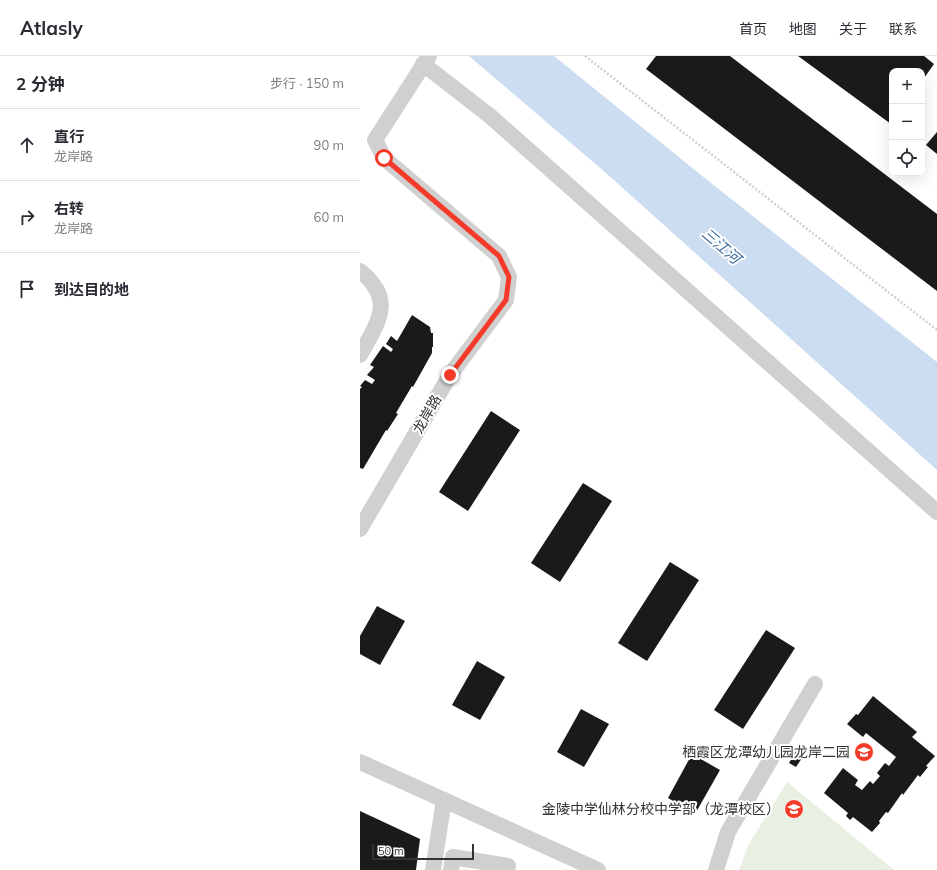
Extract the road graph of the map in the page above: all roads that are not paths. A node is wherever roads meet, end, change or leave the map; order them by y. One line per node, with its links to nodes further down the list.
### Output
1 (426, 60): 4 (street); 5 (street, 龙岸路)
2 (360, 271): 3 (street)
3 (360, 355)
4 (937, 512)
5 (363, 517)
6 (815, 684): 13 (street)
7 (360, 762): 8 (street)
8 (444, 800): 10 (street); 12 (street)
9 (508, 866): 11 (street)
10 (433, 870)
11 (452, 870)
12 (598, 870)
13 (716, 870)

